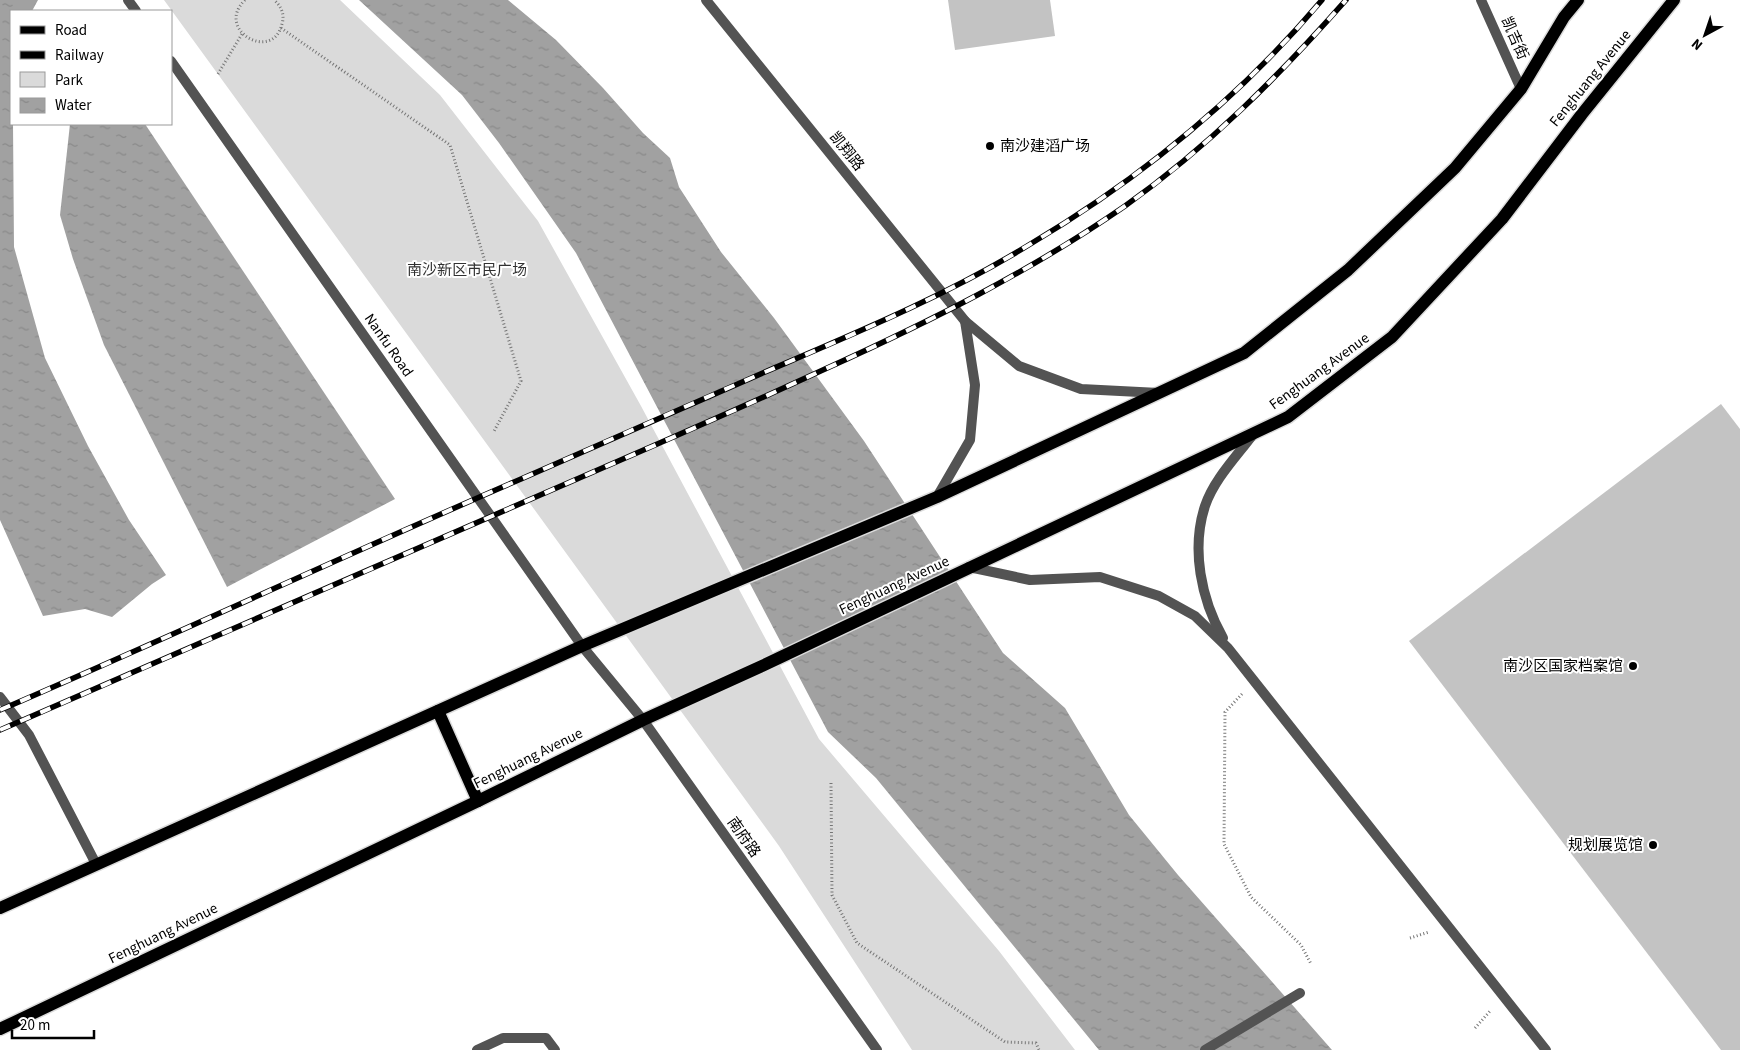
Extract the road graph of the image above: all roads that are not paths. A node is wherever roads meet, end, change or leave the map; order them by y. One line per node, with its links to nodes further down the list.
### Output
1 (706, 0): 7 (street, 凯翔路)
2 (1482, 0): 6 (street, 凯吉街)
3 (1578, 0): 6 (main road)
4 (1674, 0): 9 (main road, Fenghuang Avenue)
5 (172, 62): 12 (street, Nanfu Road)
6 (1521, 89): 8 (main road)
7 (965, 321): 8 (street, 凯翔路); 10 (street)
8 (1160, 393): 10 (main road)
9 (1255, 433): 11 (main road, Fenghuang Avenue); 13 (street)
10 (937, 497): 12 (main road)
11 (968, 567): 13 (street); 16 (main road, Fenghuang Avenue)
12 (582, 646): 15 (main road); 16 (street, 南府路)
13 (1228, 648): 26 (street)
14 (0, 697): 18 (street)
15 (438, 711): 17 (main road); 18 (main road)
16 (643, 720): 17 (main road, Fenghuang Avenue); 24 (street, 南府路)
17 (478, 801): 21 (main road, Fenghuang Avenue)
18 (96, 864): 19 (main road)
19 (0, 908)
20 (1300, 993): 25 (street)
21 (0, 1029)
22 (477, 1050): 23 (street)
23 (555, 1050)
24 (876, 1050)
25 (1206, 1050)
26 (1546, 1050)

